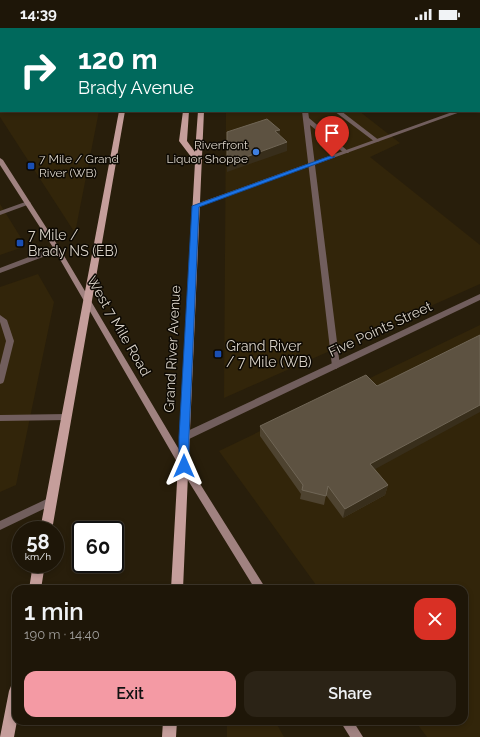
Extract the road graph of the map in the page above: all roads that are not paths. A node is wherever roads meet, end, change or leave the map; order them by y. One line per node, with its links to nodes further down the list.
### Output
1 (122, 112): 18 (main road)
2 (186, 112): 10 (main road)
3 (201, 112): 10 (main road, Grand River Avenue)
4 (338, 112): 7 (street)
5 (457, 112): 7 (street)
6 (305, 114): 8 (street); 11 (street)
7 (377, 141): 8 (street)
8 (346, 152): 11 (street)
9 (0, 160): 12 (main road, West 7 Mile Road)
10 (198, 161): 13 (main road, Grand River Avenue)
11 (311, 164): 13 (street); 20 (street)
12 (28, 203): 14 (street); 15 (main road, West 7 Mile Road)
13 (195, 206): 24 (main road, Grand River Avenue)
14 (0, 212)
15 (57, 249): 16 (street); 18 (main road, West 7 Mile Road)
16 (0, 271)
17 (480, 297): 20 (street, Five Points Street)
18 (88, 303): 22 (main road); 25 (main road, West 7 Mile Road)
19 (0, 318): 21 (street)
20 (336, 366): 24 (street, Five Points Street)
21 (0, 381)
22 (66, 417): 23 (street); 26 (main road)
23 (0, 418)
24 (184, 437): 25 (main road, Grand River Avenue)
25 (184, 466): 31 (main road, Grand River Avenue); 32 (main road, West 7 Mile Road)
26 (51, 501): 27 (main road); 28 (street)
27 (48, 521)
28 (0, 526)
29 (38, 573): 30 (main road)
30 (36, 585)
31 (177, 585)
32 (258, 585)
33 (12, 714): 36 (main road)
34 (170, 725): 37 (main road)
35 (349, 725): 38 (main road)
36 (8, 737)
37 (169, 737)
38 (357, 737)

